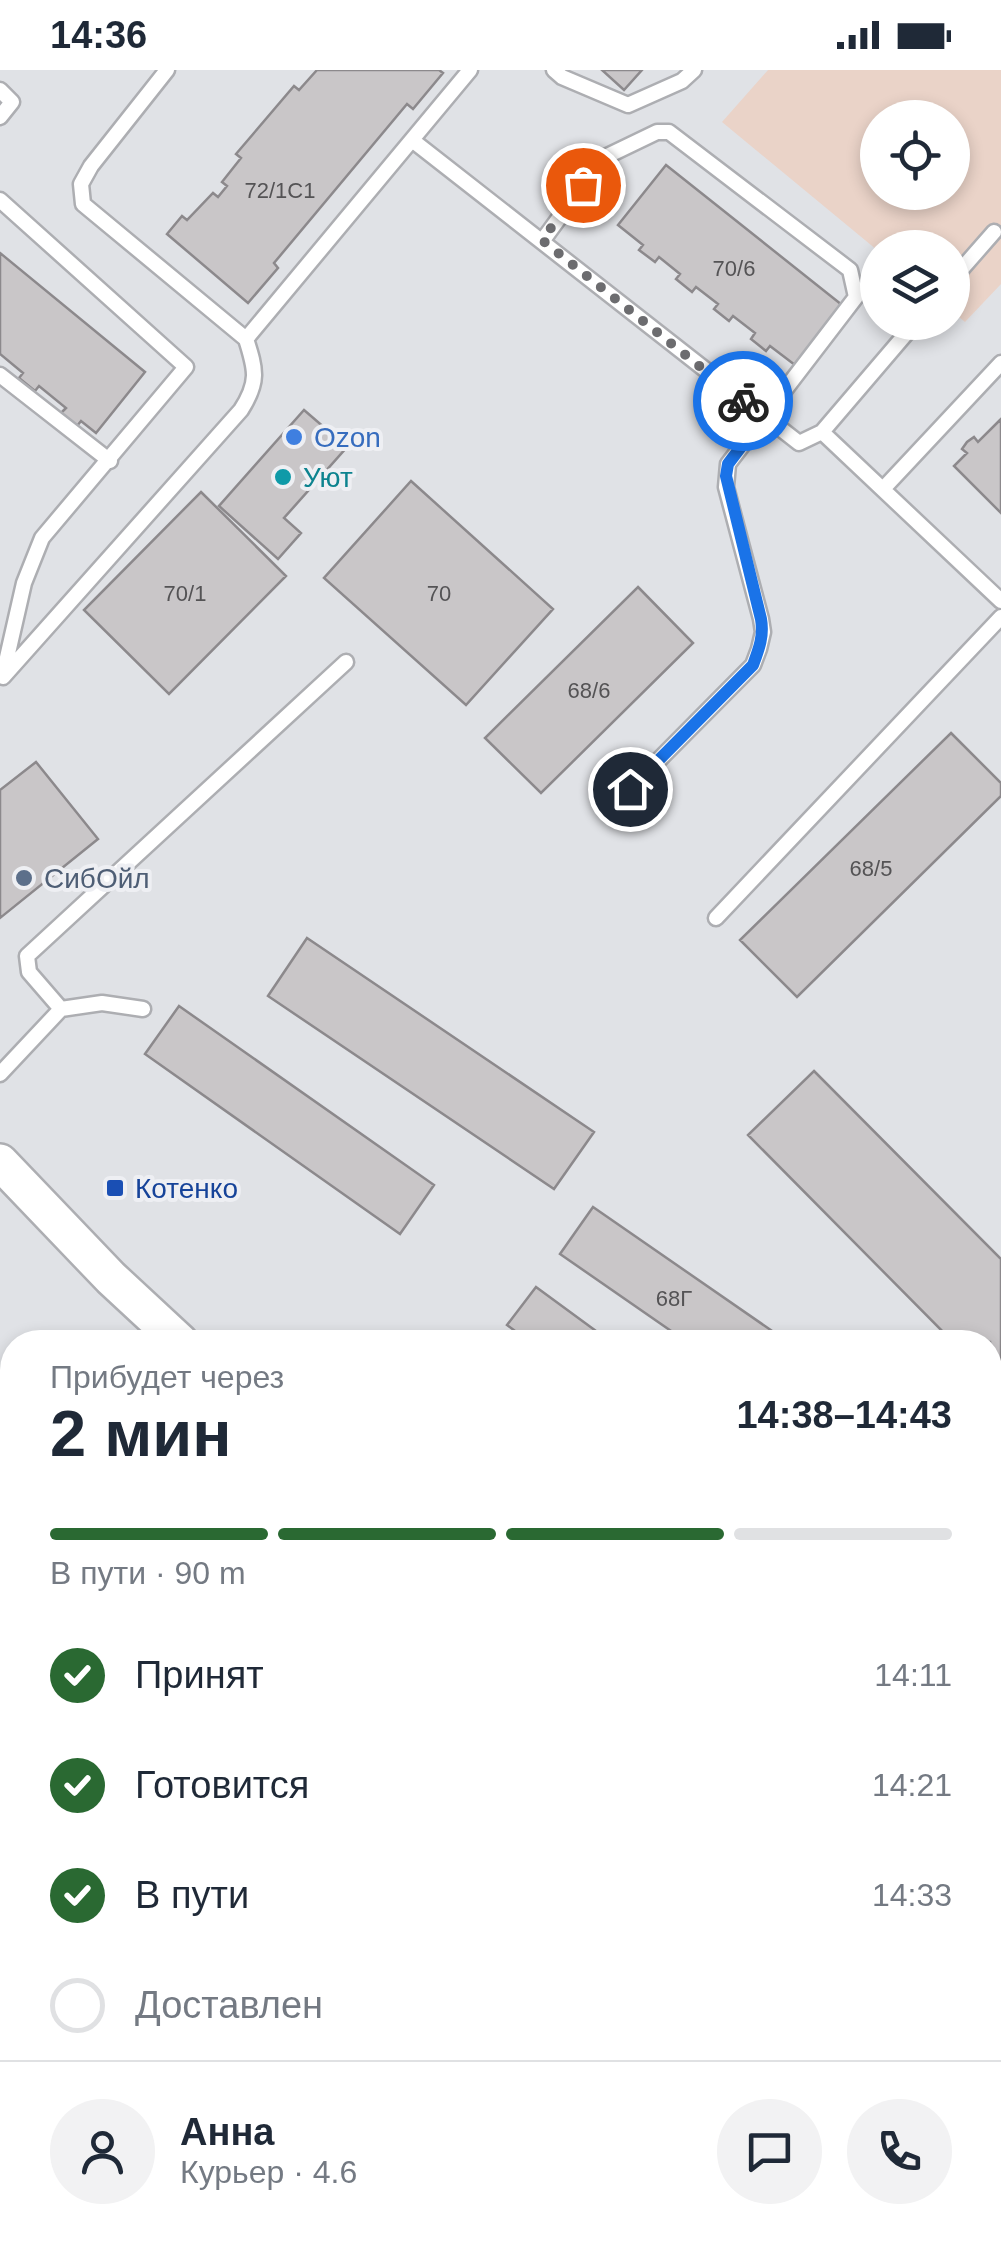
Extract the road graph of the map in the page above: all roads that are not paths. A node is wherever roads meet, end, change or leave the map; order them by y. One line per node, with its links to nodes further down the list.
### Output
1 (167, 70): 12 (lane)
2 (470, 70): 7 (lane)
3 (554, 70): 4 (lane)
4 (694, 70)
5 (0, 90): 6 (lane)
6 (0, 117)
7 (412, 140): 10 (lane); 12 (lane)
8 (0, 200): 18 (lane)
9 (994, 232): 11 (lane)
10 (542, 240): 16 (lane); 16 (lane)
11 (970, 259)
12 (246, 339): 23 (lane)
13 (901, 340): 17 (lane)
14 (1001, 363): 19 (lane)
15 (0, 374): 18 (lane)
16 (763, 418): 17 (lane); 24 (lane)
17 (822, 432): 19 (lane)
18 (110, 461): 23 (lane)
19 (882, 489): 20 (lane)
20 (1001, 600)
21 (1001, 616): 25 (lane)
22 (346, 662): 26 (lane)
23 (1, 678)
24 (630, 789)
25 (716, 918)
26 (61, 1009): 27 (lane); 28 (lane)
27 (142, 1009)
28 (0, 1074)
29 (0, 1162): 30 (street)
30 (168, 1330)

